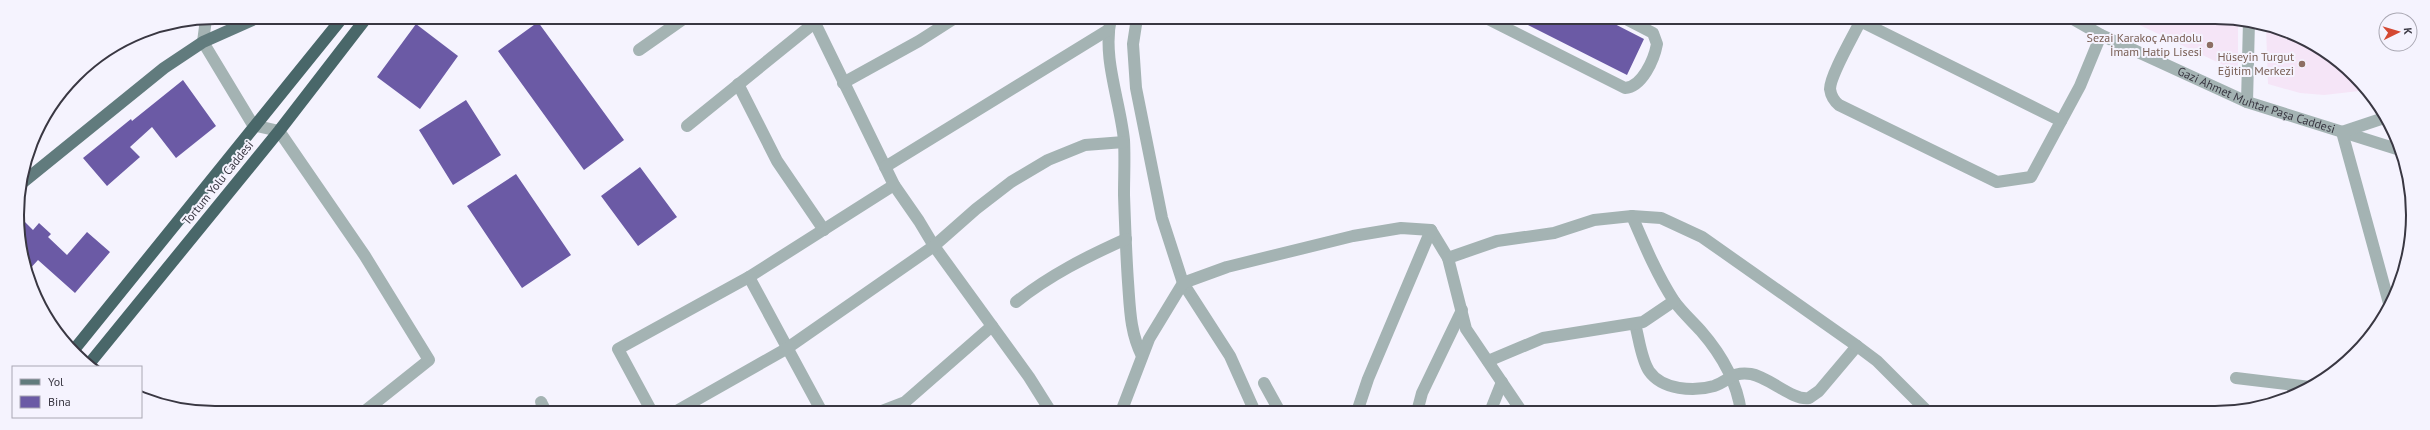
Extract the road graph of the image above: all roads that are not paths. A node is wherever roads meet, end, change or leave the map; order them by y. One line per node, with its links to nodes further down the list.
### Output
1 (205, 24): 19 (street)
2 (243, 24): 19 (main road)
3 (337, 24): 26 (highway, Tortum Yolu Caddesi)
4 (362, 24): 28 (highway, Tortum Yolu Caddesi)
5 (676, 24): 20 (street)
6 (807, 24): 22 (street)
7 (814, 24): 21 (street)
8 (945, 24): 21 (street)
9 (1110, 24): 17 (street)
10 (1136, 24): 42 (street)
11 (1498, 24): 12 (street)
12 (1636, 24)
13 (1859, 24): 25 (street)
14 (1869, 24): 25 (street)
15 (2083, 24): 18 (street, Gazi Ahmet Muhtar Paşa Caddesi)
16 (2249, 27): 23 (street)
17 (1108, 30): 30 (street); 32 (street)
18 (2101, 35): 23 (street, Gazi Ahmet Muhtar Paşa Caddesi); 25 (street)
19 (203, 42): 26 (street); 33 (main road)
20 (639, 50)
21 (843, 83): 32 (street)
22 (738, 84): 27 (street); 36 (street)
23 (2247, 102): 29 (street, Gazi Ahmet Muhtar Paşa Caddesi)
24 (2380, 119): 29 (street)
25 (2061, 122)
26 (253, 125): 28 (street); 50 (highway, Tortum Yolu Caddesi)
27 (687, 126)
28 (279, 131): 53 (highway, Tortum Yolu Caddesi); 60 (street)
29 (2342, 132): 31 (street, Gazi Ahmet Muhtar Paşa Caddesi); 43 (street)
30 (1124, 142): 38 (street); 39 (street)
31 (2393, 148)
32 (885, 167): 34 (street)
33 (28, 178)
34 (894, 185): 36 (street); 39 (street)
35 (1632, 216): 40 (street); 44 (street); 49 (street)
36 (824, 230): 41 (street)
37 (1431, 230): 40 (street); 42 (street); 69 (street)
38 (1126, 239): 45 (street); 52 (street)
39 (934, 246): 48 (street); 51 (street)
40 (1448, 258): 46 (street)
41 (749, 277): 51 (street); 61 (street)
42 (1183, 283): 52 (street); 67 (street)
43 (2387, 297)
44 (1674, 301): 47 (street); 55 (street)
45 (1016, 302)
46 (1462, 310): 54 (street); 70 (street)
47 (1635, 324): 54 (street); 55 (street)
48 (992, 326): 64 (street); 65 (street)
49 (1857, 346): 55 (street); 74 (street)
50 (77, 347)
51 (786, 349): 62 (street); 63 (street)
52 (1142, 356): 66 (street)
53 (91, 361)
54 (1488, 361): 57 (street)
55 (1731, 375): 73 (street)
56 (2236, 378): 59 (street)
57 (1502, 382): 71 (street); 72 (street)
58 (1264, 383): 68 (street)
59 (2300, 386)
60 (371, 406)
61 (649, 406)
62 (686, 406)
63 (819, 406)
64 (895, 406)
65 (1047, 406)
66 (1123, 406)
67 (1252, 406)
68 (1277, 406)
69 (1359, 406)
70 (1419, 406)
71 (1492, 406)
72 (1518, 406)
73 (1740, 406)
74 (1922, 406)

